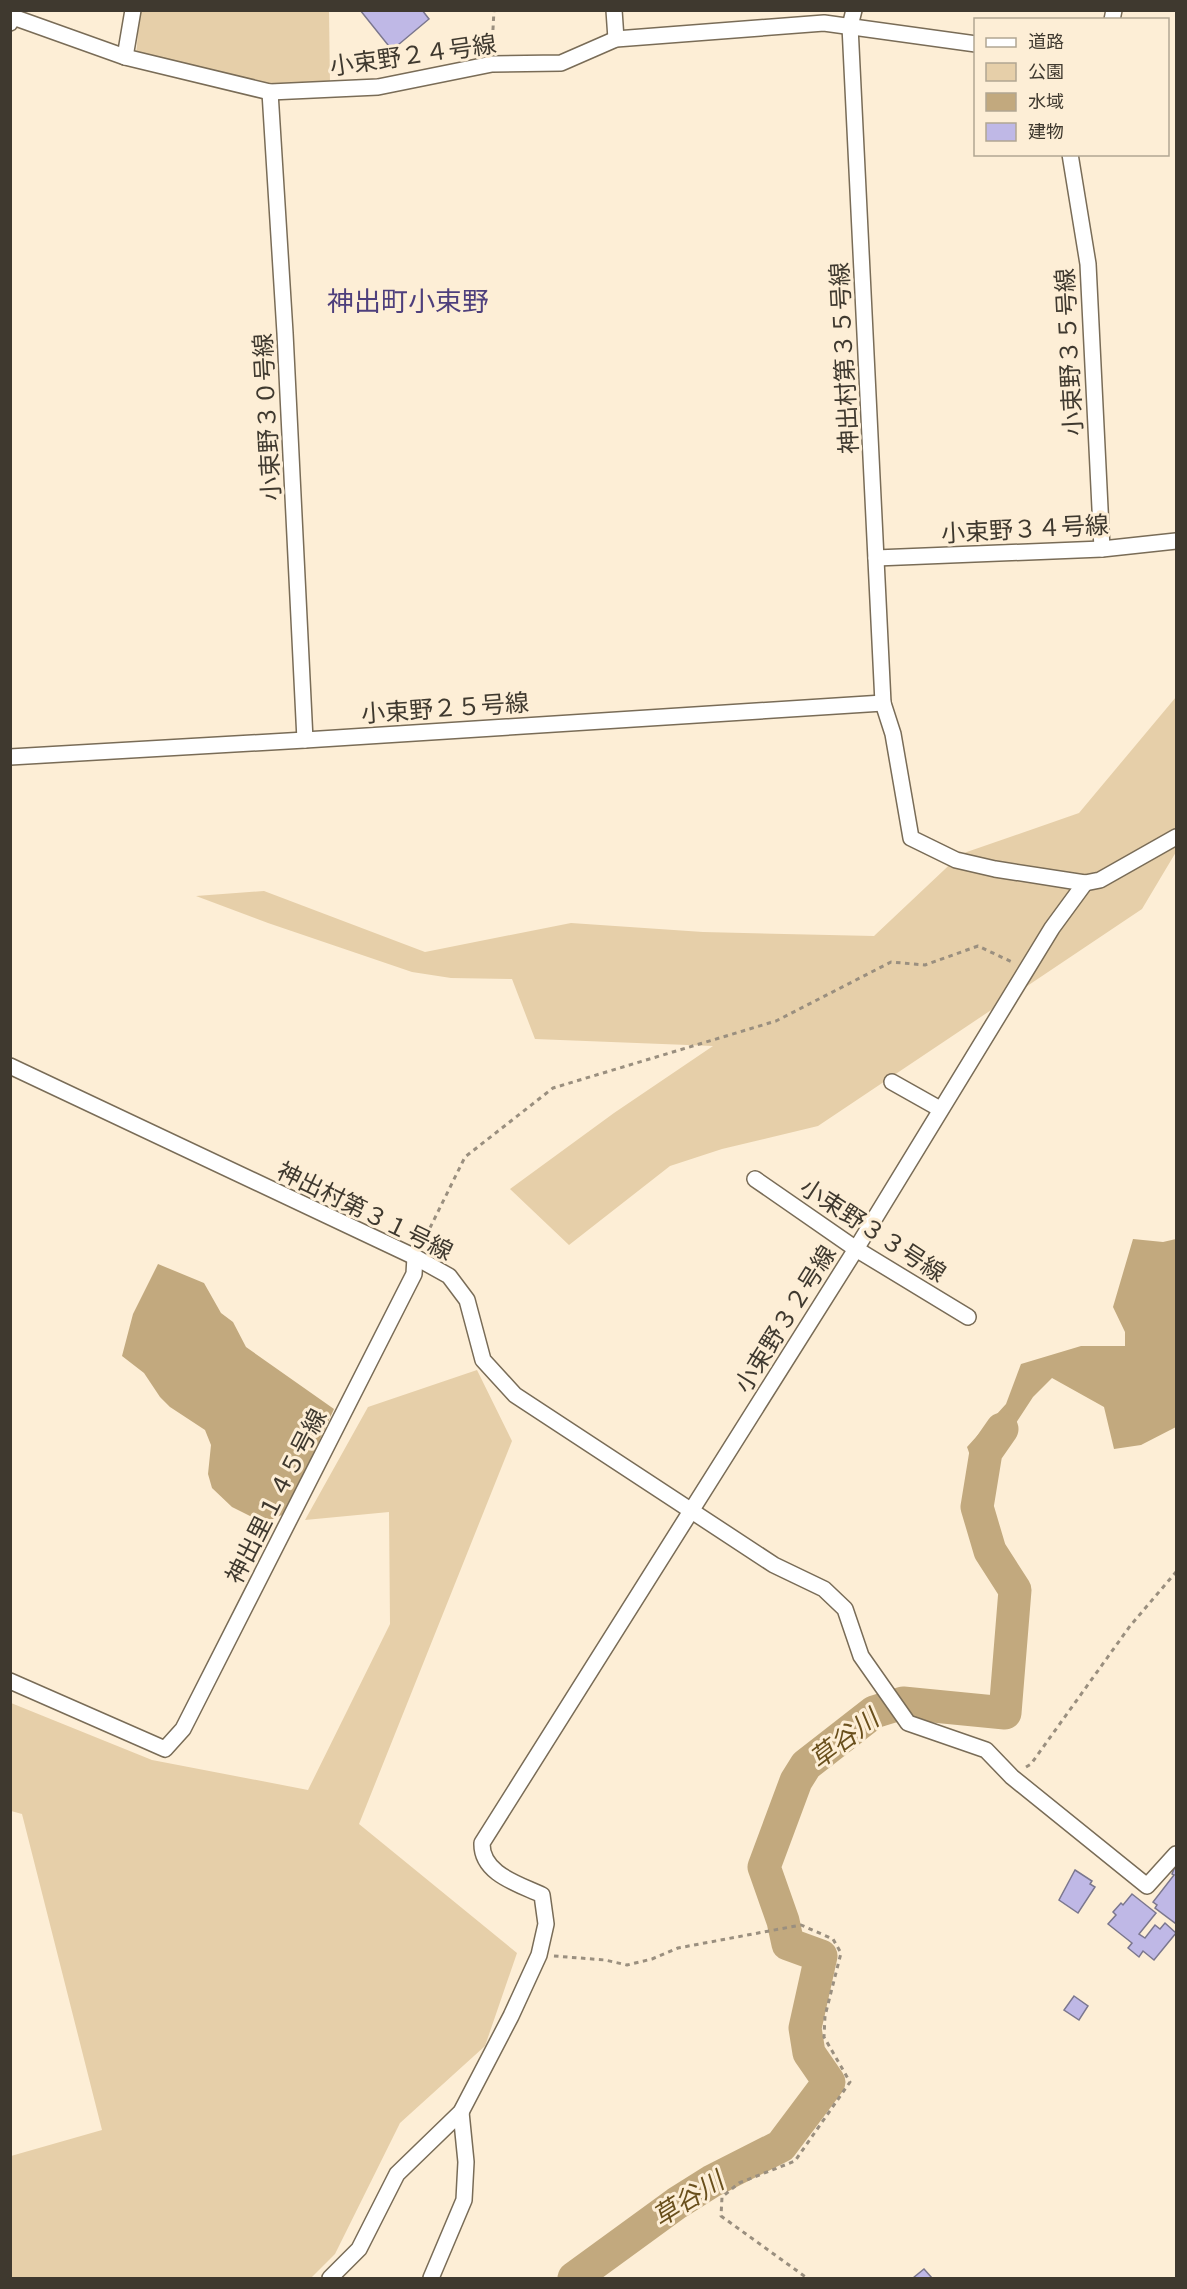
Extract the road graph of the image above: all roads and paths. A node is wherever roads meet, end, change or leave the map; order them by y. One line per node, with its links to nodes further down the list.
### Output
1 (133, 10): 9 (street)
2 (494, 10): 10 (path)
3 (614, 10): 7 (street)
4 (854, 10): 6 (street, 神出村第３５号線)
5 (10, 23): 9 (street, 小束野２４号線)
6 (850, 26): 7 (street, 小束野２４号線); 8 (street); 15 (street, 神出村第３５号線)
7 (616, 39): 10 (street, 小束野２４号線)
8 (974, 44)
9 (125, 57): 11 (street, 小束野２４号線)
10 (492, 64): 11 (street, 小束野２４号線)
11 (270, 92): 17 (street, 小束野３０号線)
12 (1070, 156): 14 (street, 小束野３５号線)
13 (1176, 541): 14 (street, 小束野３４号線)
14 (1102, 549): 15 (street, 小束野３４号線)
15 (876, 558): 16 (street, 神出村第３５号線)
16 (883, 703): 17 (street, 小束野２５号線); 20 (street, 神出村第３５号線)
17 (305, 740): 18 (street, 小束野２５号線)
18 (10, 757)
19 (1176, 837): 20 (street)
20 (1085, 883): 21 (street, 小束野３２号線)
21 (1027, 968): 24 (street, 小束野３２号線); 27 (path)
22 (10, 1066): 27 (street, 神出村第３１号線)
23 (892, 1082): 24 (street)
24 (940, 1109): 26 (street, 小束野３２号線)
25 (755, 1179): 26 (street, 小束野３３号線)
26 (856, 1249): 28 (street, 小束野３３号線); 29 (street, 小束野３２号線)
27 (415, 1257): 29 (street, 神出村第３１号線); 31 (street, 神出里１４５号線)
28 (968, 1317)
29 (692, 1510): 32 (street, 神出村第３１号線); 34 (street, 小束野３２号線)
30 (1176, 1572): 32 (path)
31 (10, 1681)
32 (1012, 1777): 33 (street)
33 (1176, 1854)
34 (539, 1955): 35 (street); 38 (path)
35 (461, 2112): 36 (street); 37 (street)
36 (330, 2278)
37 (430, 2278)
38 (807, 2278)

